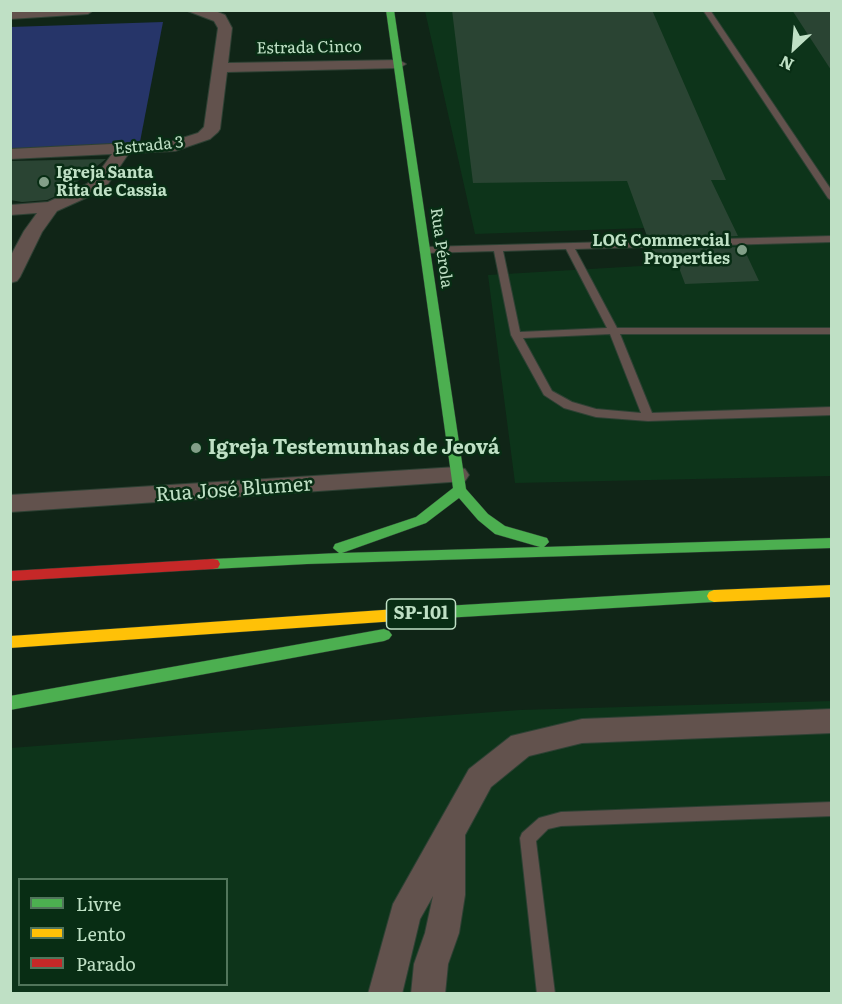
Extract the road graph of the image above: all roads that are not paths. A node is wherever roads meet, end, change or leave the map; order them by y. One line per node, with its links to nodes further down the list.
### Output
1 (88, 10): 5 (street)
2 (190, 10): 8 (street, Estrada 3)
3 (390, 10): 7 (main road, Rua Pérola)
4 (706, 10): 11 (lane)
5 (35, 12): 6 (street)
6 (10, 15)
7 (399, 64): 8 (street, Estrada Cinco); 16 (main road, Rua Pérola)
8 (220, 68): 9 (street, Estrada 3)
9 (123, 150): 10 (street, Estrada 3); 12 (street)
10 (10, 154)
11 (831, 198)
12 (51, 207): 13 (street); 18 (street)
13 (10, 210)
14 (831, 239): 15 (lane)
15 (570, 248): 17 (lane); 19 (lane)
16 (425, 250): 17 (lane); 24 (main road, Rua Pérola)
17 (498, 250): 21 (lane)
18 (10, 277)
19 (614, 331): 20 (lane); 21 (lane); 23 (lane)
20 (831, 331)
21 (516, 335): 23 (lane)
22 (831, 411): 23 (lane)
23 (648, 417)
24 (458, 483): 25 (street, Rua José Blumer); 27 (main road); 28 (main road)
25 (10, 504)
26 (831, 543): 27 (main road)
27 (608, 549): 28 (main road)
28 (307, 559): 29 (main road)
29 (10, 576)
30 (831, 591): 31 (main road, SP-101)
31 (574, 603): 32 (main road); 34 (main road, SP-101)
32 (427, 628)
33 (393, 633): 35 (main road)
34 (10, 642)
35 (10, 703)
36 (831, 720): 38 (street)
37 (831, 809): 41 (lane)
38 (450, 833): 39 (street); 40 (street)
39 (385, 993)
40 (428, 993)
41 (546, 993)

